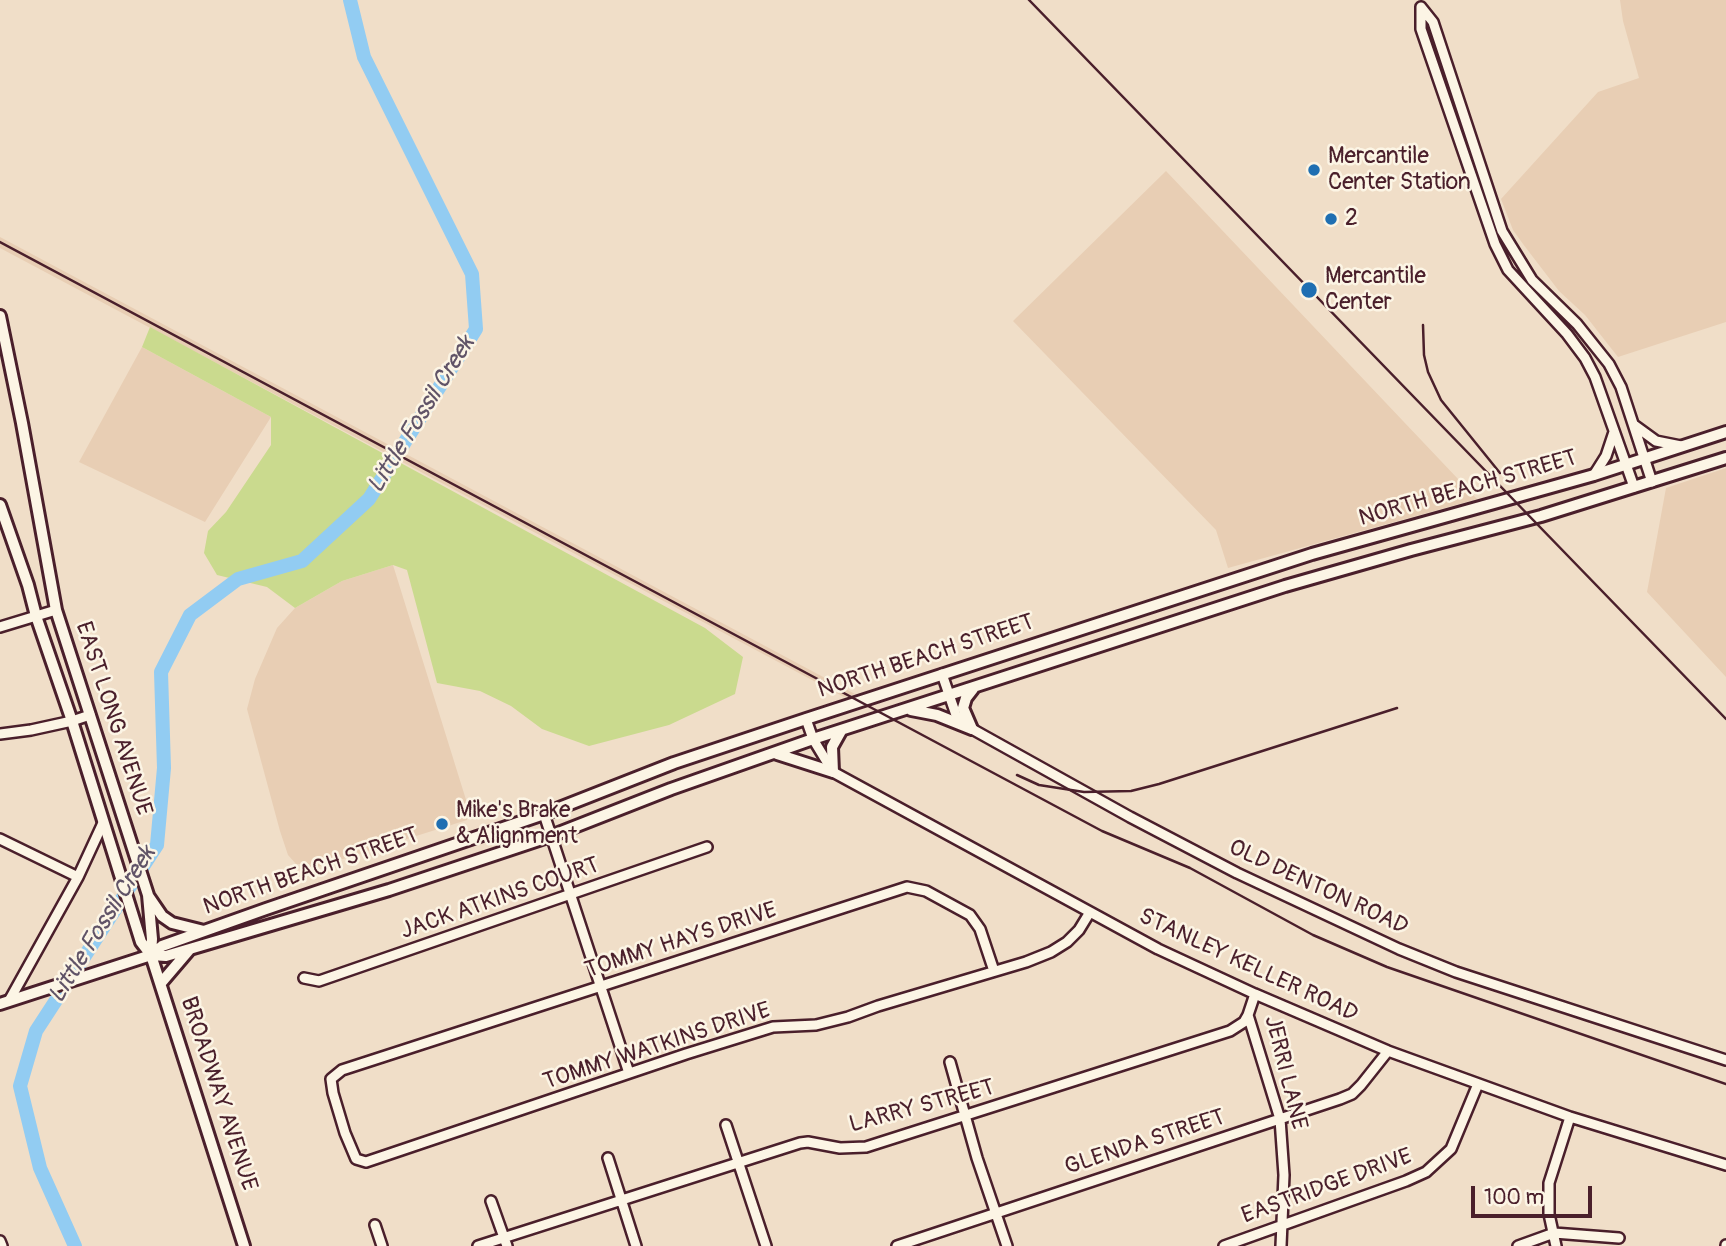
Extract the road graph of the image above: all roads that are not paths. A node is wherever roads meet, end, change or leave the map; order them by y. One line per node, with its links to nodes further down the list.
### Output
1 (0, 316): 17 (main road, EAST LONG AVENUE)
2 (1634, 425): 3 (street); 5 (street); 7 (street)
3 (1614, 430): 8 (street); 9 (street)
4 (1726, 432): 5 (main road, NORTH BEACH STREET)
5 (1682, 446): 7 (main road, NORTH BEACH STREET)
6 (1726, 458): 10 (main road, NORTH BEACH STREET)
7 (1644, 459): 8 (main road, NORTH BEACH STREET); 10 (street)
8 (1626, 465): 9 (main road, NORTH BEACH STREET); 11 (street)
9 (1594, 475): 14 (main road, NORTH BEACH STREET)
10 (1652, 482): 11 (main road, NORTH BEACH STREET)
11 (1634, 487): 15 (main road, NORTH BEACH STREET)
12 (0, 505): 13 (main road, EAST LONG AVENUE)
13 (2, 517): 18 (main road, EAST LONG AVENUE)
14 (1312, 554): 15 (main road); 16 (main road, NORTH BEACH STREET)
15 (1318, 576): 19 (main road, NORTH BEACH STREET)
16 (1155, 605): 19 (main road); 21 (main road, NORTH BEACH STREET)
17 (56, 610): 18 (street); 25 (main road, EAST LONG AVENUE)
18 (36, 616): 20 (street); 27 (main road, EAST LONG AVENUE)
19 (1162, 626): 22 (main road, NORTH BEACH STREET)
20 (0, 627)
21 (942, 674): 23 (street, OLD DENTON ROAD); 26 (main road, NORTH BEACH STREET)
22 (973, 689): 23 (main road, NORTH BEACH STREET); 28 (main road)
23 (950, 696): 24 (main road, NORTH BEACH STREET); 28 (street, OLD DENTON ROAD)
24 (908, 710): 28 (main road); 29 (main road, NORTH BEACH STREET)
25 (90, 715): 27 (street); 42 (main road, EAST LONG AVENUE)
26 (806, 719): 31 (street, STANLEY KELLER ROAD); 34 (main road, NORTH BEACH STREET)
27 (72, 721): 30 (street); 35 (main road, EAST LONG AVENUE)
28 (972, 729): 56 (street, OLD DENTON ROAD)
29 (841, 731): 31 (main road, NORTH BEACH STREET); 33 (main road)
30 (0, 734)
31 (813, 740): 32 (main road, NORTH BEACH STREET); 33 (street, STANLEY KELLER ROAD)
32 (774, 753): 33 (main road); 36 (main road, NORTH BEACH STREET)
33 (833, 772): 44 (street, STANLEY KELLER ROAD)
34 (544, 814): 36 (street); 39 (main road, NORTH BEACH STREET)
35 (103, 822): 40 (street); 47 (main road, EAST LONG AVENUE)
36 (551, 836): 41 (main road, NORTH BEACH STREET); 43 (street)
37 (0, 839): 40 (street)
38 (707, 847): 43 (street, JACK ATKINS COURT)
39 (382, 868): 41 (main road); 45 (main road, NORTH BEACH STREET)
40 (78, 877): 53 (street)
41 (389, 890): 46 (main road, NORTH BEACH STREET)
42 (148, 895): 45 (main road); 47 (main road, EAST LONG AVENUE)
43 (569, 895): 49 (street, JACK ATKINS COURT); 51 (street)
44 (1090, 912): 48 (street, TOMMY WATKINS DRIVE); 52 (street, STANLEY KELLER ROAD)
45 (206, 931): 47 (main road, NORTH BEACH STREET)
46 (190, 949): 47 (main road, NORTH BEACH STREET); 50 (main road)
47 (151, 955): 50 (main road, BROADWAY AVENUE); 53 (main road, NORTH BEACH STREET)
48 (994, 971): 51 (street, TOMMY HAYS DRIVE); 59 (street, TOMMY WATKINS DRIVE)
49 (304, 978)
50 (160, 984): 76 (main road, BROADWAY AVENUE)
51 (600, 988): 58 (street, TOMMY HAYS DRIVE); 59 (street)
52 (1255, 994): 54 (street, JERRI LANE); 55 (street, STANLEY KELLER ROAD)
53 (5, 1002)
54 (1248, 1015): 61 (street, LARRY STREET); 63 (street, JERRI LANE)
55 (1388, 1051): 60 (street, STANLEY KELLER ROAD); 63 (street, GLENDA STREET)
56 (1726, 1060)
57 (950, 1062): 61 (street)
58 (341, 1070): 59 (street, TOMMY WATKINS DRIVE)
59 (629, 1073)
60 (1478, 1084): 62 (street, STANLEY KELLER ROAD); 71 (street, EASTRIDGE DRIVE)
61 (965, 1116): 66 (street, LARRY STREET); 70 (street)
62 (1570, 1117): 67 (street, STANLEY KELLER ROAD); 73 (street)
63 (1280, 1119): 70 (street, GLENDA STREET); 71 (street, JERRI LANE)
64 (726, 1125): 66 (street)
65 (608, 1158): 68 (street)
66 (738, 1162): 68 (street, LARRY STREET); 80 (street)
67 (1726, 1165)
68 (621, 1200): 75 (street, LARRY STREET); 79 (street)
69 (491, 1201): 75 (street)
70 (996, 1213): 81 (street, GLENDA STREET); 82 (street)
71 (1282, 1224): 83 (street, EASTRIDGE DRIVE); 84 (street, JERRI LANE)
72 (375, 1225): 77 (street)
73 (1553, 1233): 74 (street); 85 (street); 86 (street)
74 (1619, 1238)
75 (506, 1242): 78 (street, LARRY STREET)
76 (244, 1246)
77 (382, 1246)
78 (478, 1246)
79 (636, 1246)
80 (766, 1246)
81 (897, 1246)
82 (1007, 1246)
83 (1224, 1246)
84 (1281, 1246)
85 (1518, 1246)
86 (1556, 1246)

